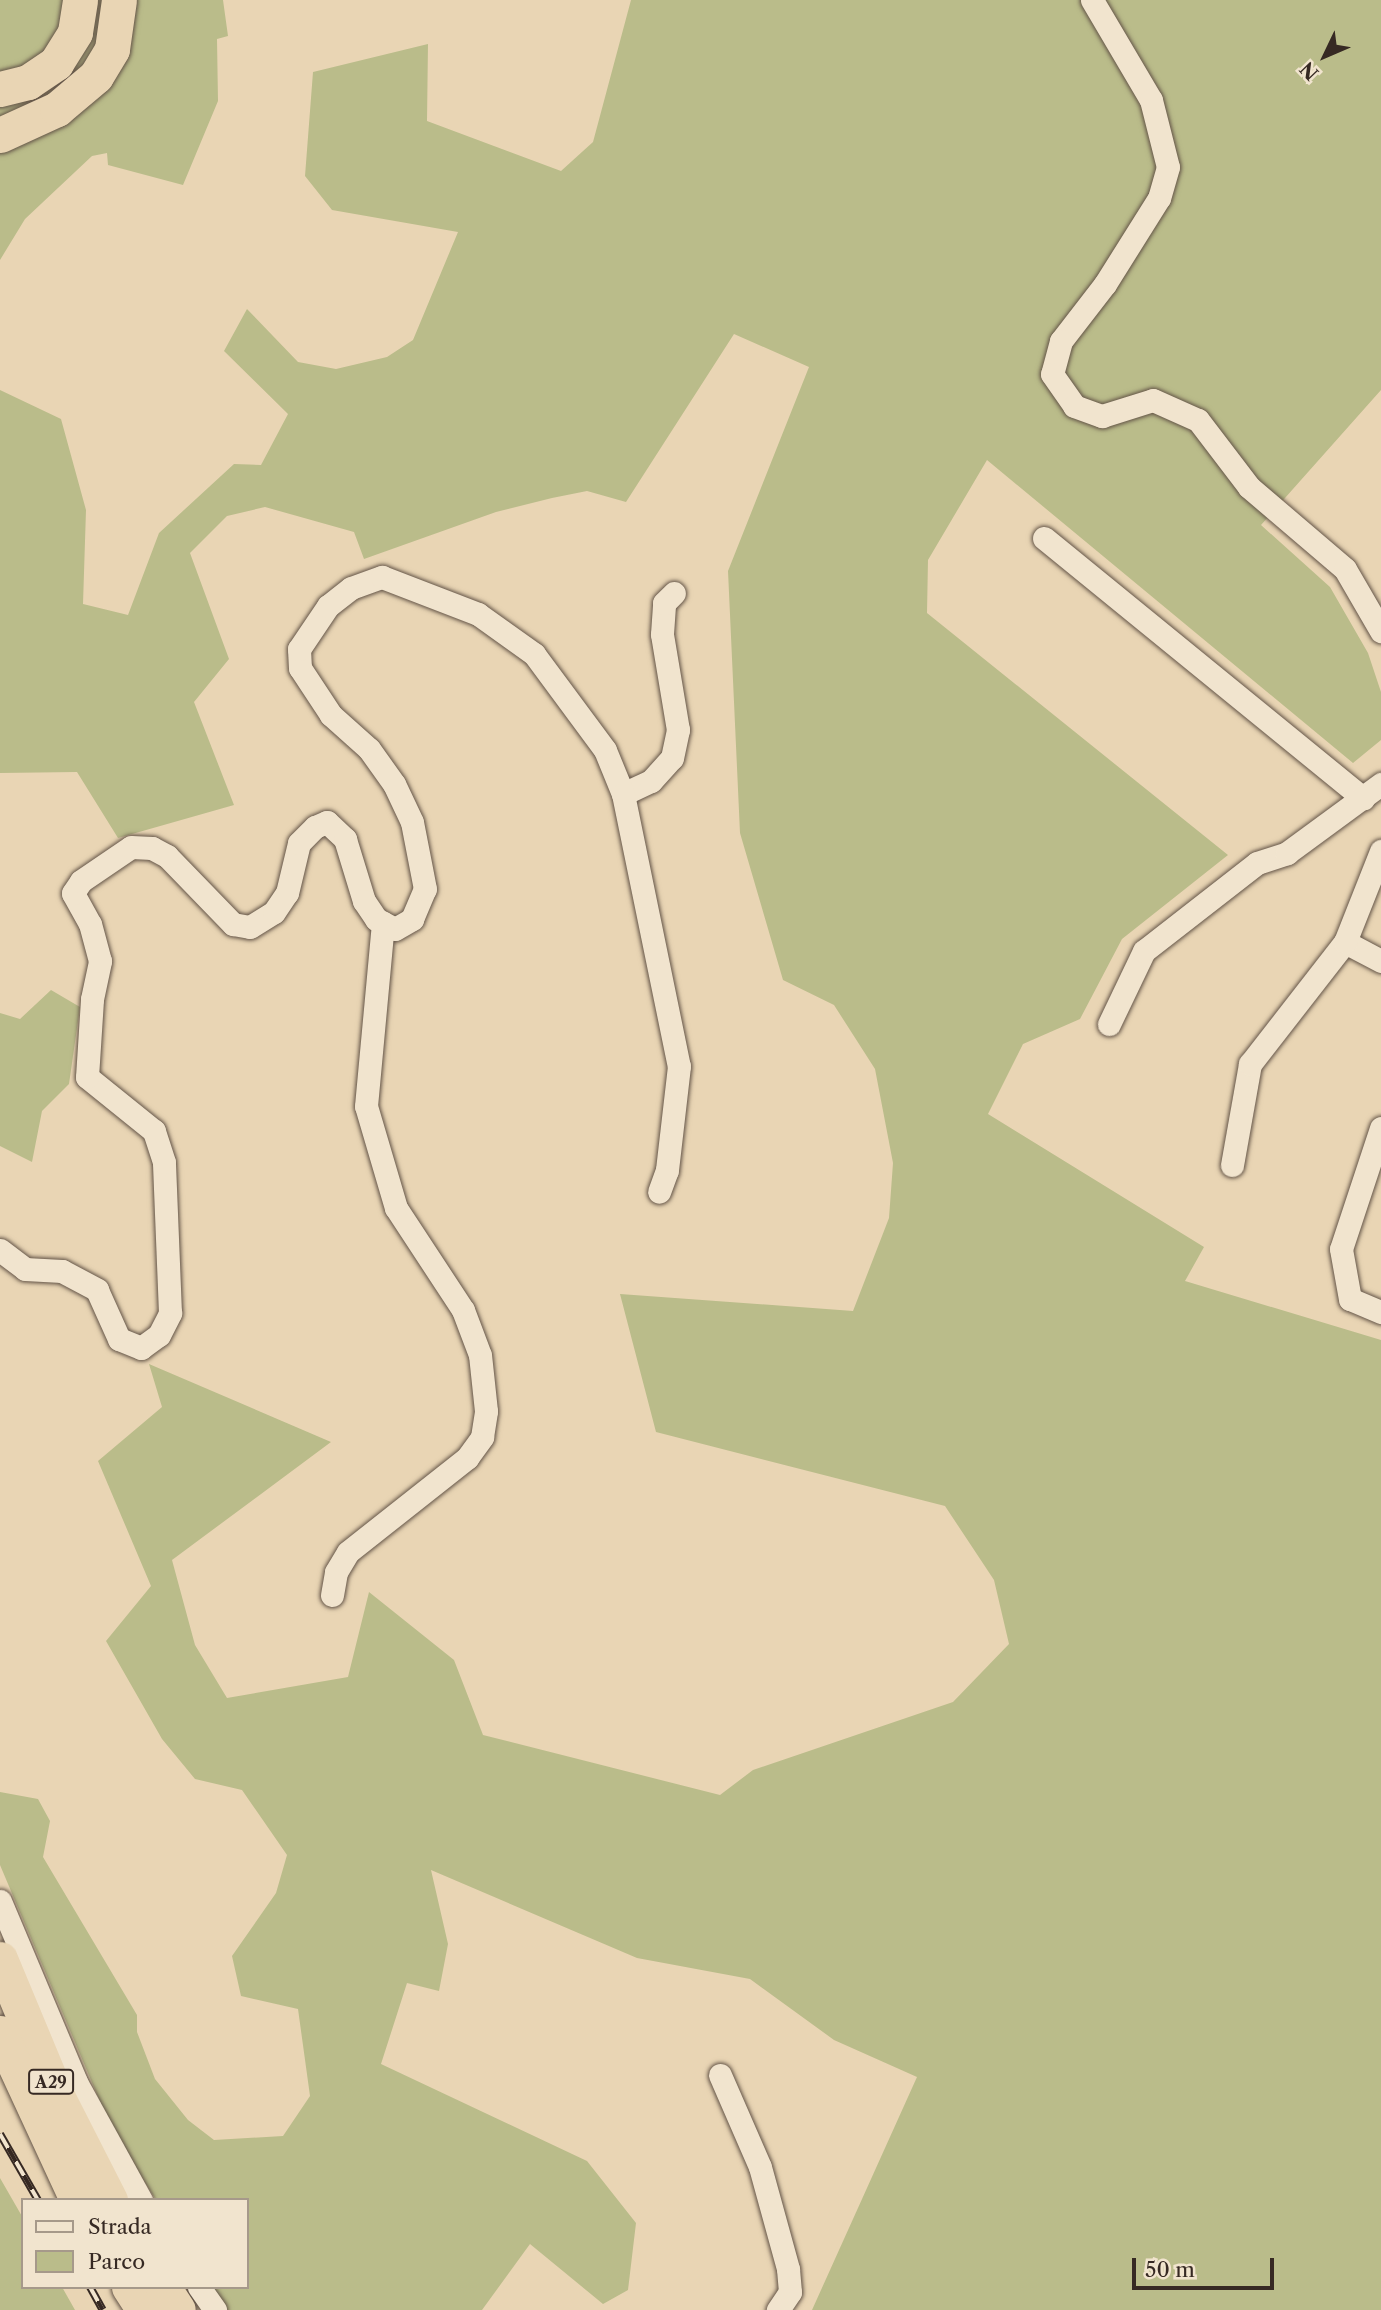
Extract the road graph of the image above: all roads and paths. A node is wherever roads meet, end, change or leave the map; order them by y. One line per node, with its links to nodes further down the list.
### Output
1 (80, 0): 4 (highway)
2 (119, 0): 5 (highway)
3 (1092, 0): 8 (street)
4 (0, 89)
5 (0, 135)
6 (1044, 538): 9 (street)
7 (674, 593): 10 (street)
8 (1381, 631)
9 (1372, 791): 15 (street)
10 (623, 794): 12 (street); 18 (street)
11 (1381, 851): 13 (street)
12 (383, 923): 19 (street); 21 (street)
13 (1345, 942): 14 (street); 17 (street)
14 (1381, 961)
15 (1109, 1024)
16 (1381, 1128): 20 (street)
17 (1231, 1165)
18 (659, 1192)
19 (0, 1250)
20 (1381, 1312)
21 (332, 1595)
22 (0, 1901): 28 (street)
23 (0, 1959): 27 (highway, A29)
24 (0, 2033): 26 (highway, A29)
25 (720, 2075): 35 (street)
26 (76, 2198)
27 (109, 2198)
28 (140, 2198)
29 (130, 2289): 32 (highway)
30 (164, 2289): 33 (highway)
31 (201, 2289): 34 (street)
32 (144, 2310)
33 (178, 2310)
34 (215, 2310)
35 (778, 2310)

